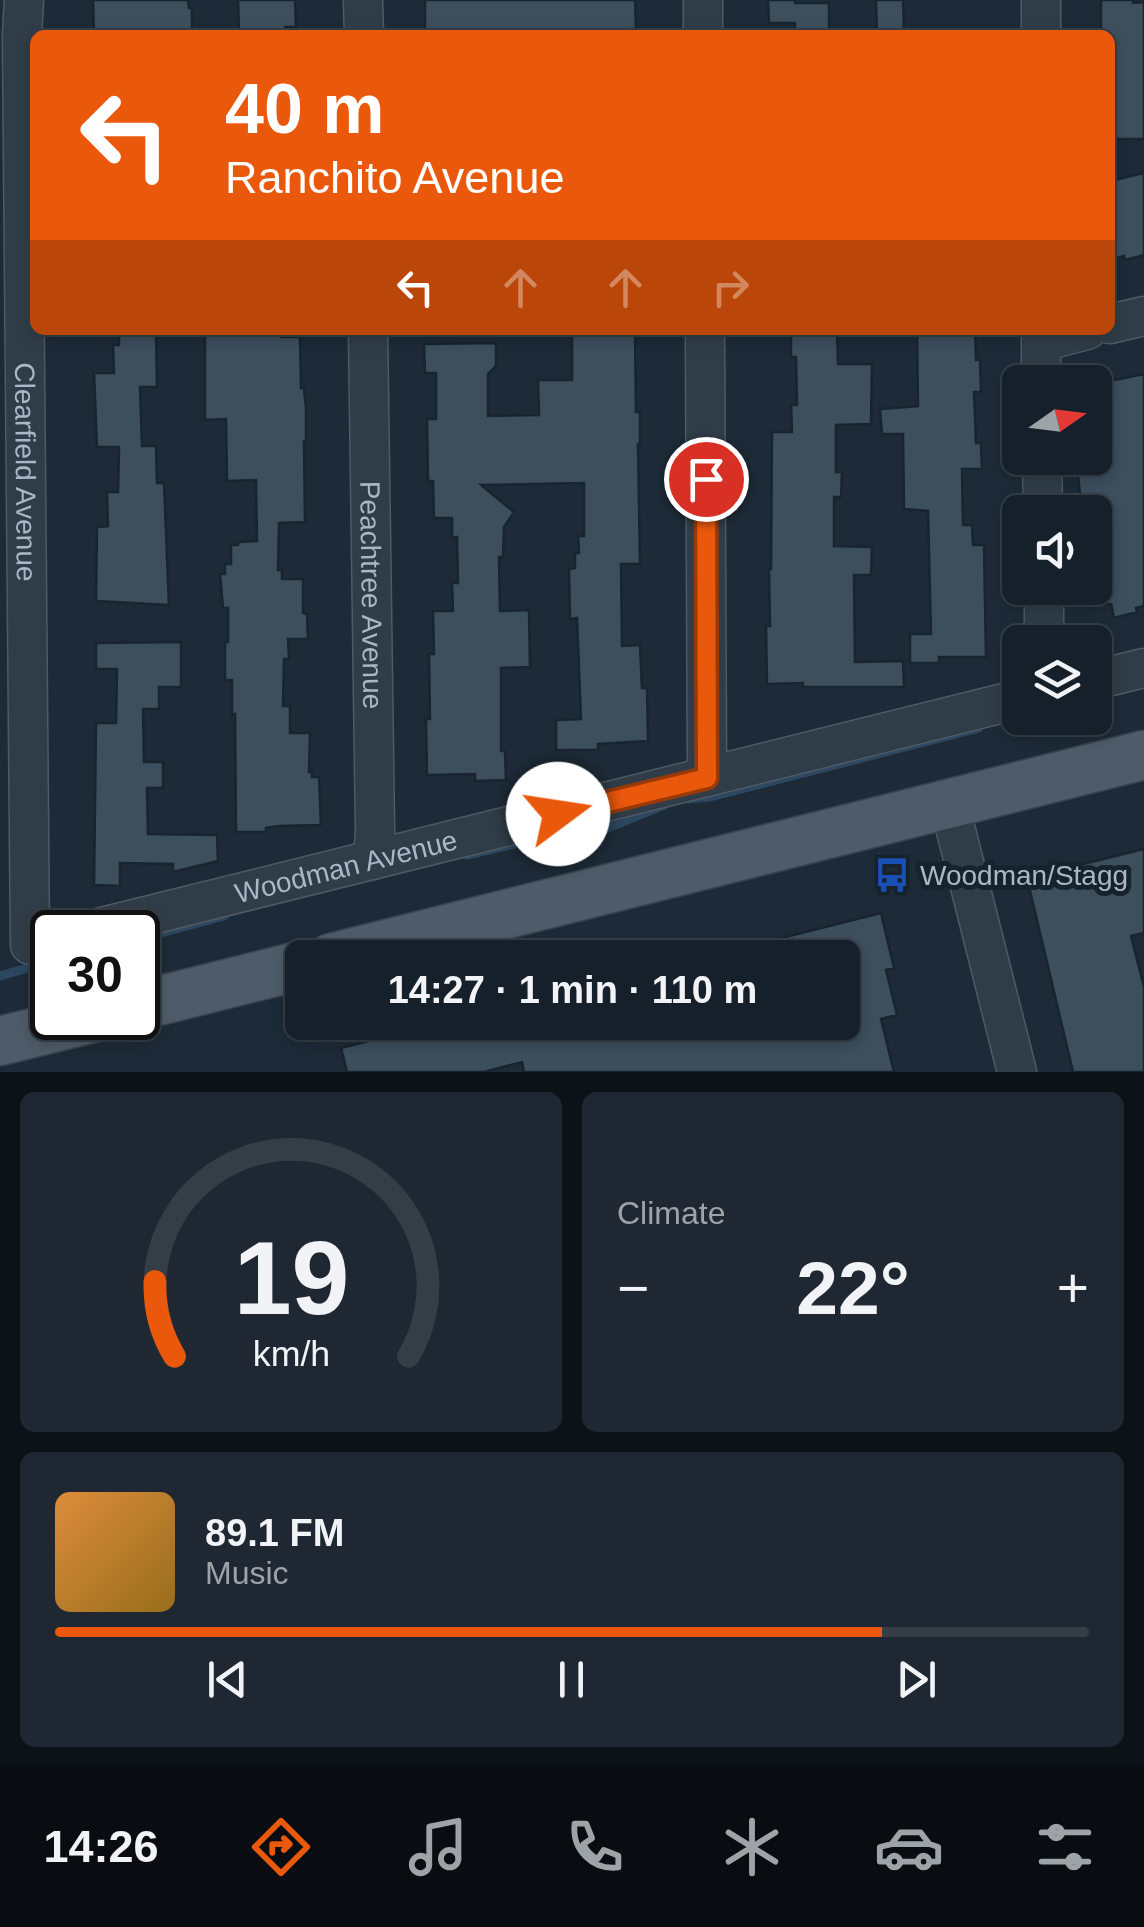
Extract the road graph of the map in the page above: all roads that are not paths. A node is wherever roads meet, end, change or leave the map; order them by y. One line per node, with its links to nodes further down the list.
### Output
1 (24, 0): 23 (street, Clearfield Avenue)
2 (363, 0): 5 (street)
3 (702, 0): 6 (street)
4 (1041, 0): 7 (street)
5 (364, 30)
6 (703, 30)
7 (1041, 30)
8 (1144, 316): 9 (street)
9 (1115, 323)
10 (368, 335): 20 (street, Peachtree Avenue)
11 (705, 335): 18 (street)
12 (1041, 336): 13 (street)
13 (1041, 365)
14 (1144, 668): 15 (street)
15 (1112, 676)
16 (1002, 704): 18 (street, Woodman Avenue)
17 (1144, 755): 19 (main road)
18 (707, 778): 20 (street, Woodman Avenue)
19 (949, 804): 22 (main road); 28 (street)
20 (373, 860): 21 (street, Woodman Avenue)
21 (160, 913)
22 (403, 940)
23 (28, 946)
24 (285, 969): 25 (main road)
25 (160, 1000)
26 (30, 1034): 27 (main road)
27 (0, 1041)
28 (1017, 1072)

